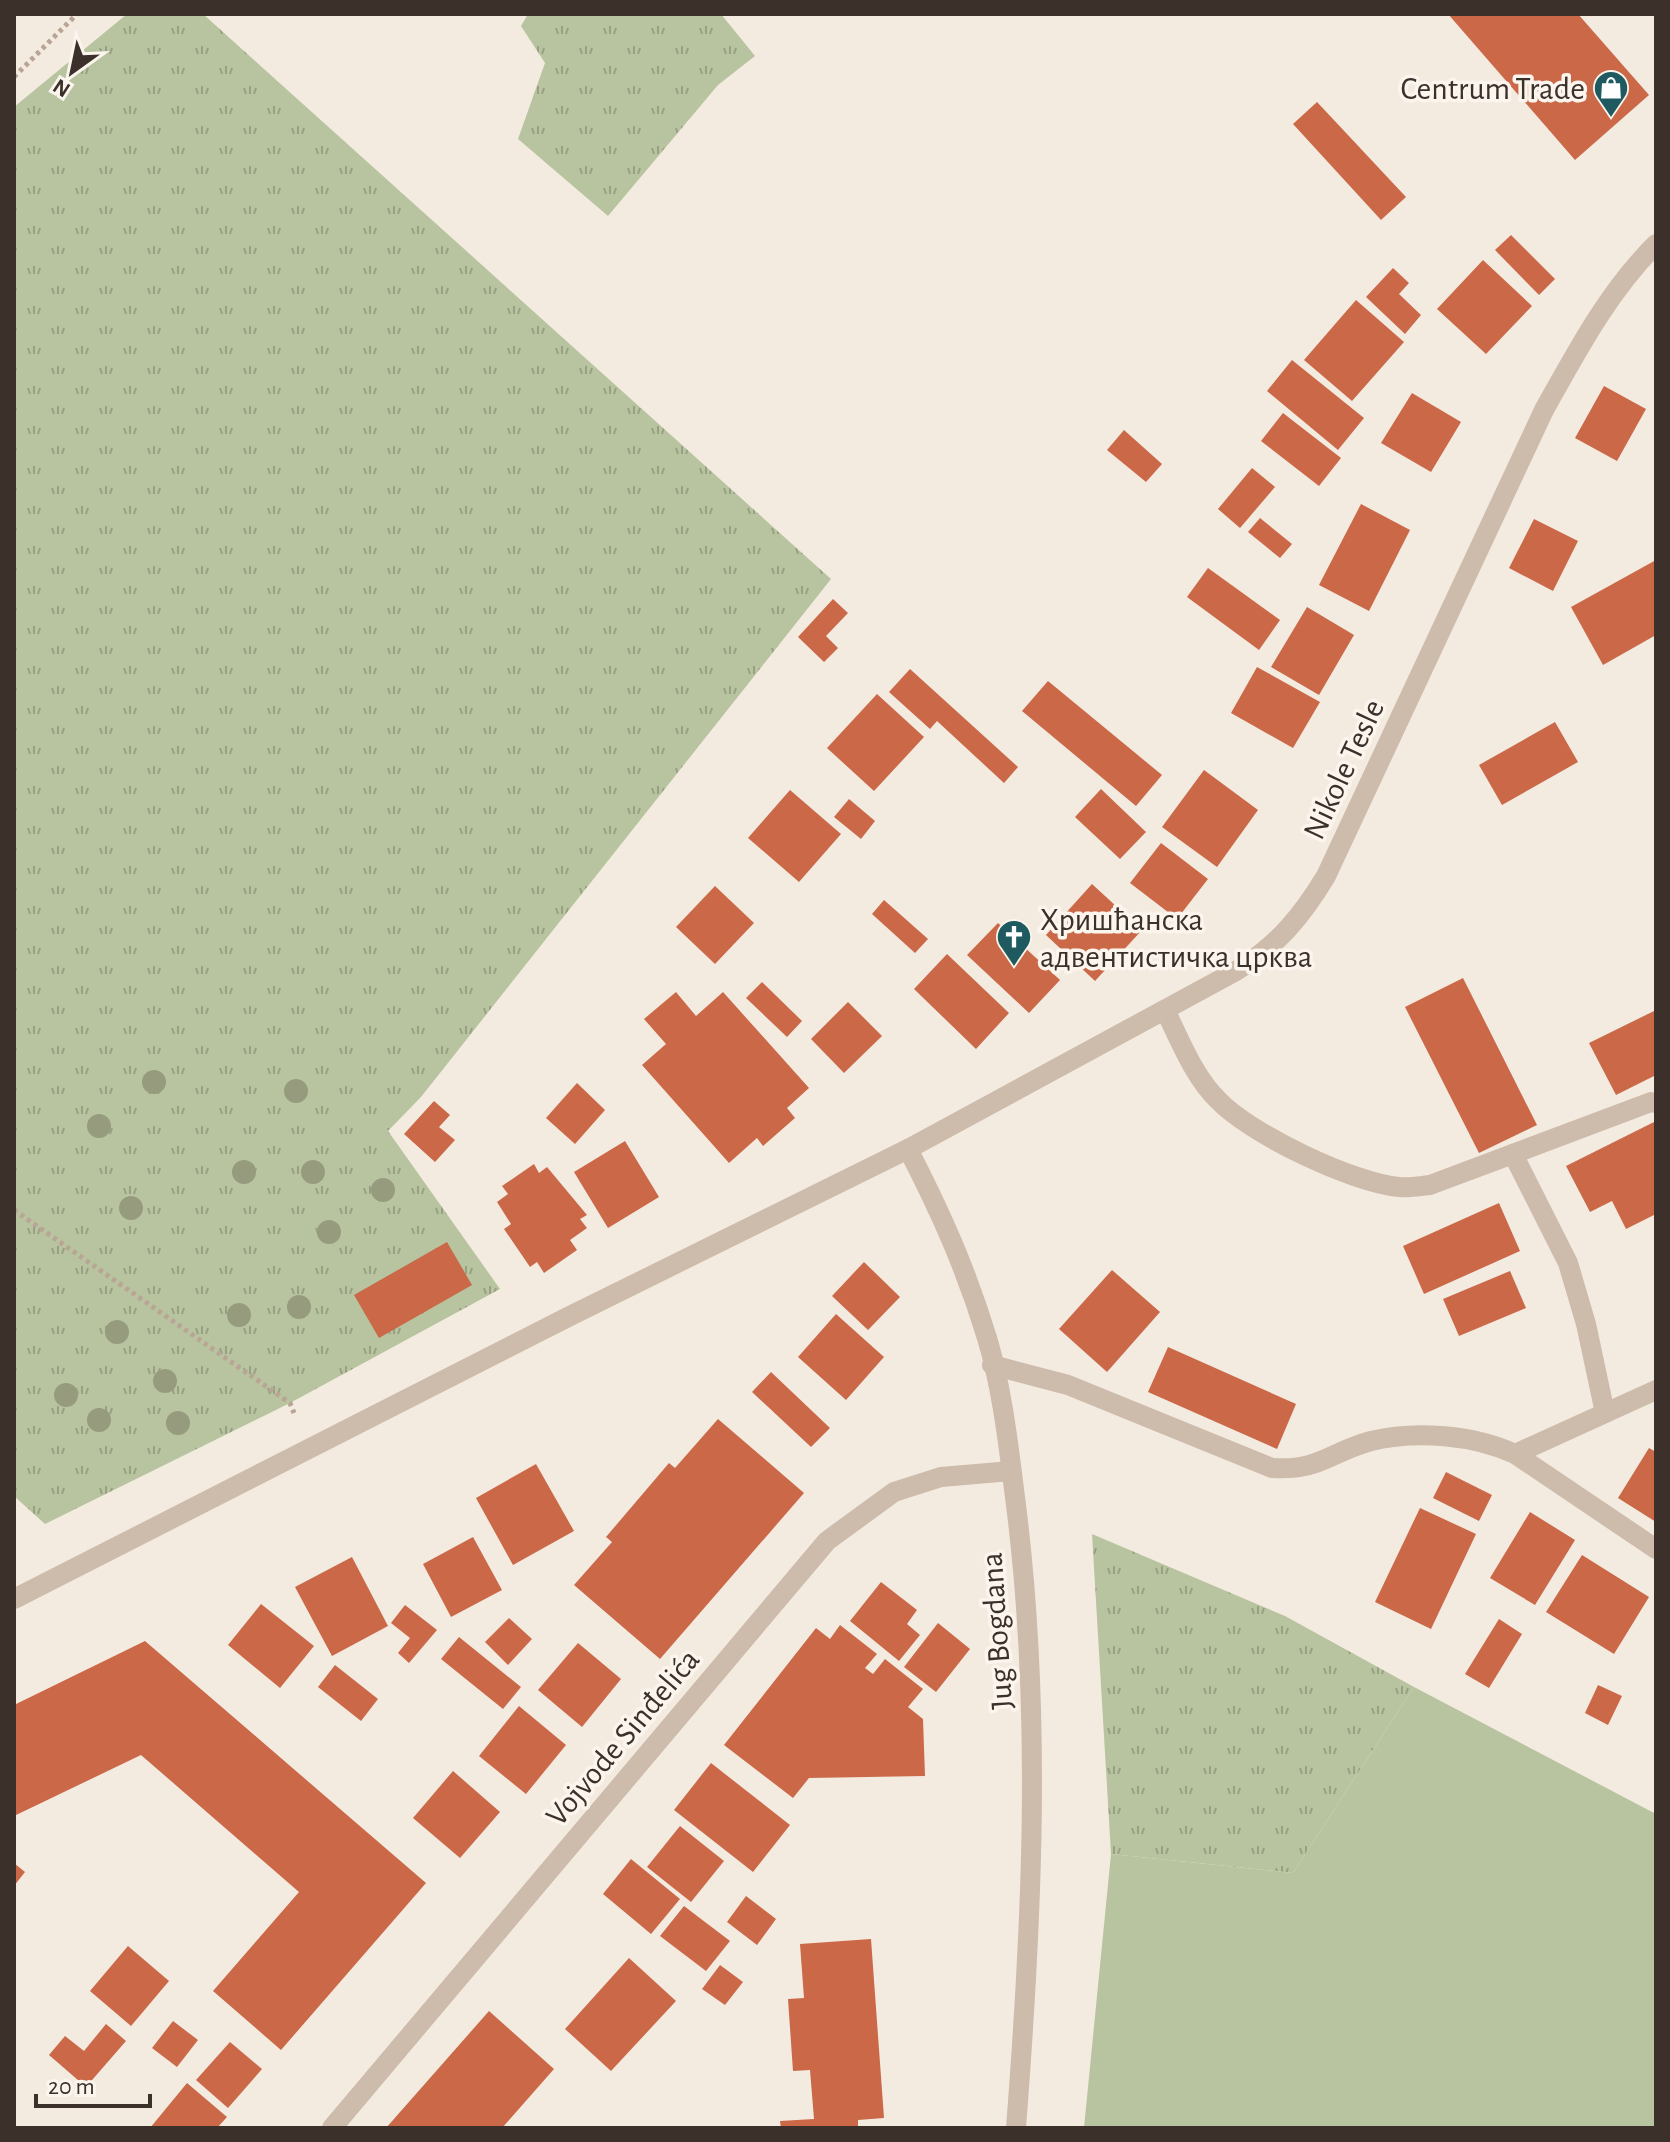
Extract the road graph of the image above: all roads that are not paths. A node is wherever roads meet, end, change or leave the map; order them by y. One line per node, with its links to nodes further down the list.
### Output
1 (1656, 244): 2 (street, Nikole Tesle)
2 (1165, 1010): 4 (street, Nikole Tesle); 5 (street)
3 (1656, 1103): 5 (street)
4 (908, 1149): 6 (street, Jug Bogdana); 12 (street, Nikole Tesle)
5 (1513, 1154): 8 (street)
6 (992, 1365): 9 (street); 10 (street, Jug Bogdana)
7 (1656, 1390): 8 (street)
8 (1605, 1413): 9 (street)
9 (1515, 1454): 11 (street)
10 (1011, 1471): 13 (street, Vojvode Sinđelića); 14 (street, Jug Bogdana)
11 (1656, 1549)
12 (14, 1599)
13 (332, 2128)
14 (1016, 2128)

